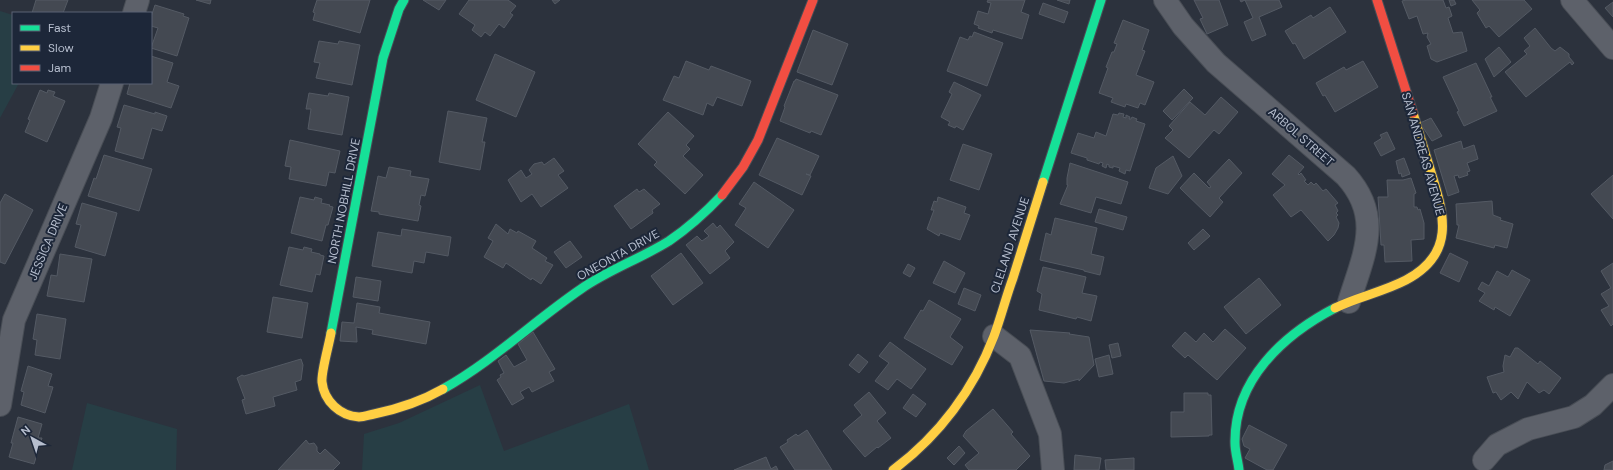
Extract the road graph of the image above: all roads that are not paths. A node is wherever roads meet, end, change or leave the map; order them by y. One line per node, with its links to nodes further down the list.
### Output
1 (138, 0): 8 (street)
2 (404, 0): 16 (street, NORTH NOBHILL DRIVE)
3 (813, 0): 16 (street, ONEONTA DRIVE)
4 (1101, 0): 13 (street, CLELAND AVENUE)
5 (1165, 0): 11 (street, ARBOL STREET)
6 (1377, 0): 11 (street, SAN ANDREAS AVENUE)
7 (1572, 0): 9 (street)
8 (134, 12)
9 (1613, 48)
10 (112, 84): 12 (street, JESSICA DRIVE)
11 (1349, 302): 20 (street, SAN ANDREAS AVENUE)
12 (7, 324): 15 (street, JESSICA DRIVE)
13 (994, 336): 18 (street, CLELAND AVENUE); 19 (street)
14 (1613, 386): 17 (street)
15 (0, 405)
16 (333, 406)
17 (1484, 460)
18 (893, 470)
19 (1053, 470)
20 (1239, 470)

